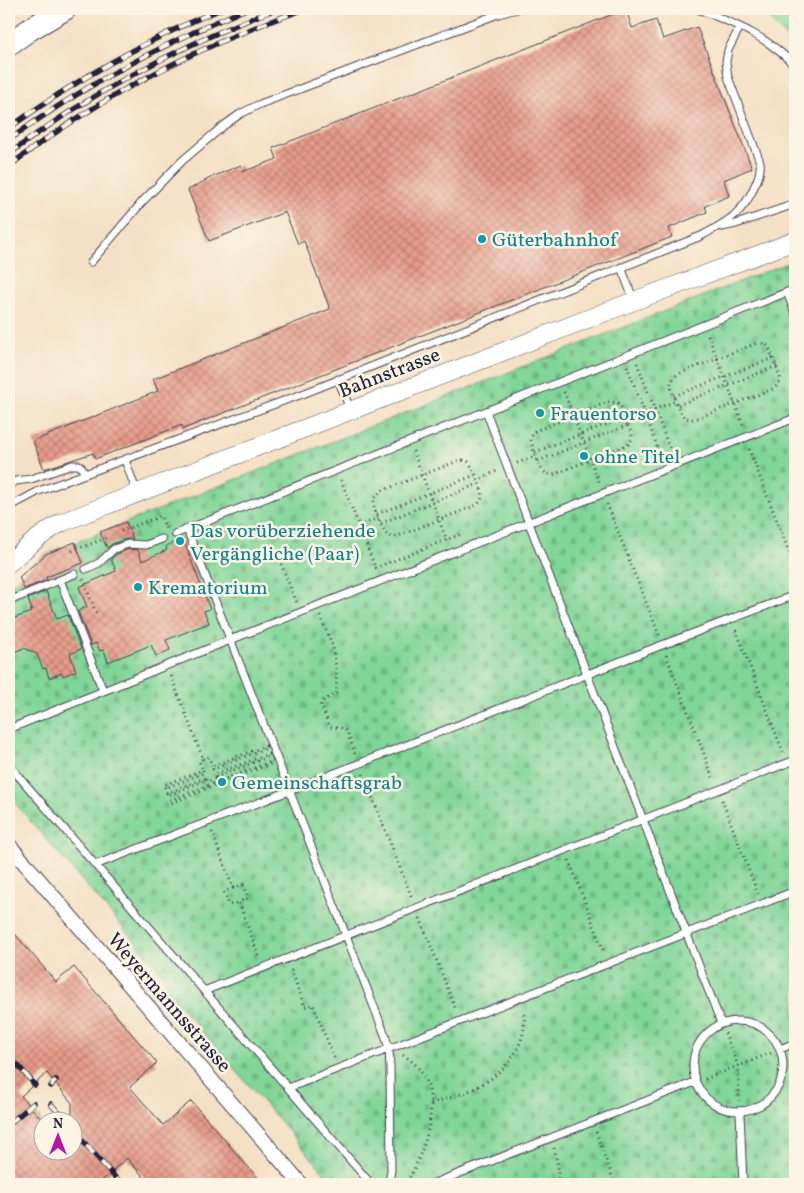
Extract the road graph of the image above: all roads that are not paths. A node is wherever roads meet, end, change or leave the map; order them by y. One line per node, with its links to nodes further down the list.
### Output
1 (65, 9): 5 (main road)
2 (516, 9): 10 (lane)
3 (698, 9): 4 (lane)
4 (740, 27): 6 (lane); 8 (lane)
5 (9, 44)
6 (795, 66)
7 (795, 204): 8 (lane)
8 (716, 228): 11 (lane)
9 (795, 240): 14 (street, Bahnstrasse)
10 (91, 262)
11 (620, 267): 14 (lane); 16 (lane)
12 (795, 289): 13 (lane)
13 (787, 292): 15 (lane); 18 (lane)
14 (634, 301): 17 (street, Bahnstrasse)
15 (795, 313)
16 (338, 379): 17 (lane); 20 (lane)
17 (351, 410): 23 (street, Bahnstrasse)
18 (486, 411): 25 (lane); 26 (lane)
19 (795, 418): 25 (lane)
20 (125, 460): 21 (lane); 23 (lane)
21 (84, 474): 22 (lane); 24 (lane)
22 (9, 485)
23 (137, 494): 29 (street, Bahnstrasse)
24 (9, 507)
25 (529, 523): 33 (lane); 34 (lane)
26 (187, 529): 27 (lane); 33 (lane)
27 (175, 534)
28 (162, 539): 30 (lane)
29 (9, 563)
30 (60, 580): 32 (lane); 35 (lane)
31 (795, 596): 34 (lane)
32 (9, 601)
33 (230, 640): 35 (lane); 39 (lane)
34 (588, 675): 39 (lane); 40 (lane)
35 (103, 692): 36 (lane)
36 (9, 729)
37 (795, 760): 40 (lane)
38 (9, 766): 42 (lane)
39 (289, 791): 42 (lane); 45 (lane)
40 (643, 820): 44 (lane); 45 (lane)
41 (9, 845): 54 (street, Weyermannsstrasse)
42 (96, 865): 46 (lane)
43 (795, 891): 44 (lane)
44 (686, 933): 47 (lane); 49 (lane)
45 (346, 936): 46 (lane); 49 (lane)
46 (204, 991): 52 (lane)
47 (721, 1023): 50 (lane); 51 (lane)
48 (795, 1043): 50 (lane)
49 (389, 1049): 52 (lane); 56 (lane)
50 (780, 1049): 53 (lane)
51 (695, 1082): 53 (lane); 57 (lane)
52 (288, 1088): 55 (lane)
53 (740, 1112): 58 (lane)
54 (301, 1184)
55 (371, 1184)
56 (389, 1184)
57 (432, 1184)
58 (743, 1184)

